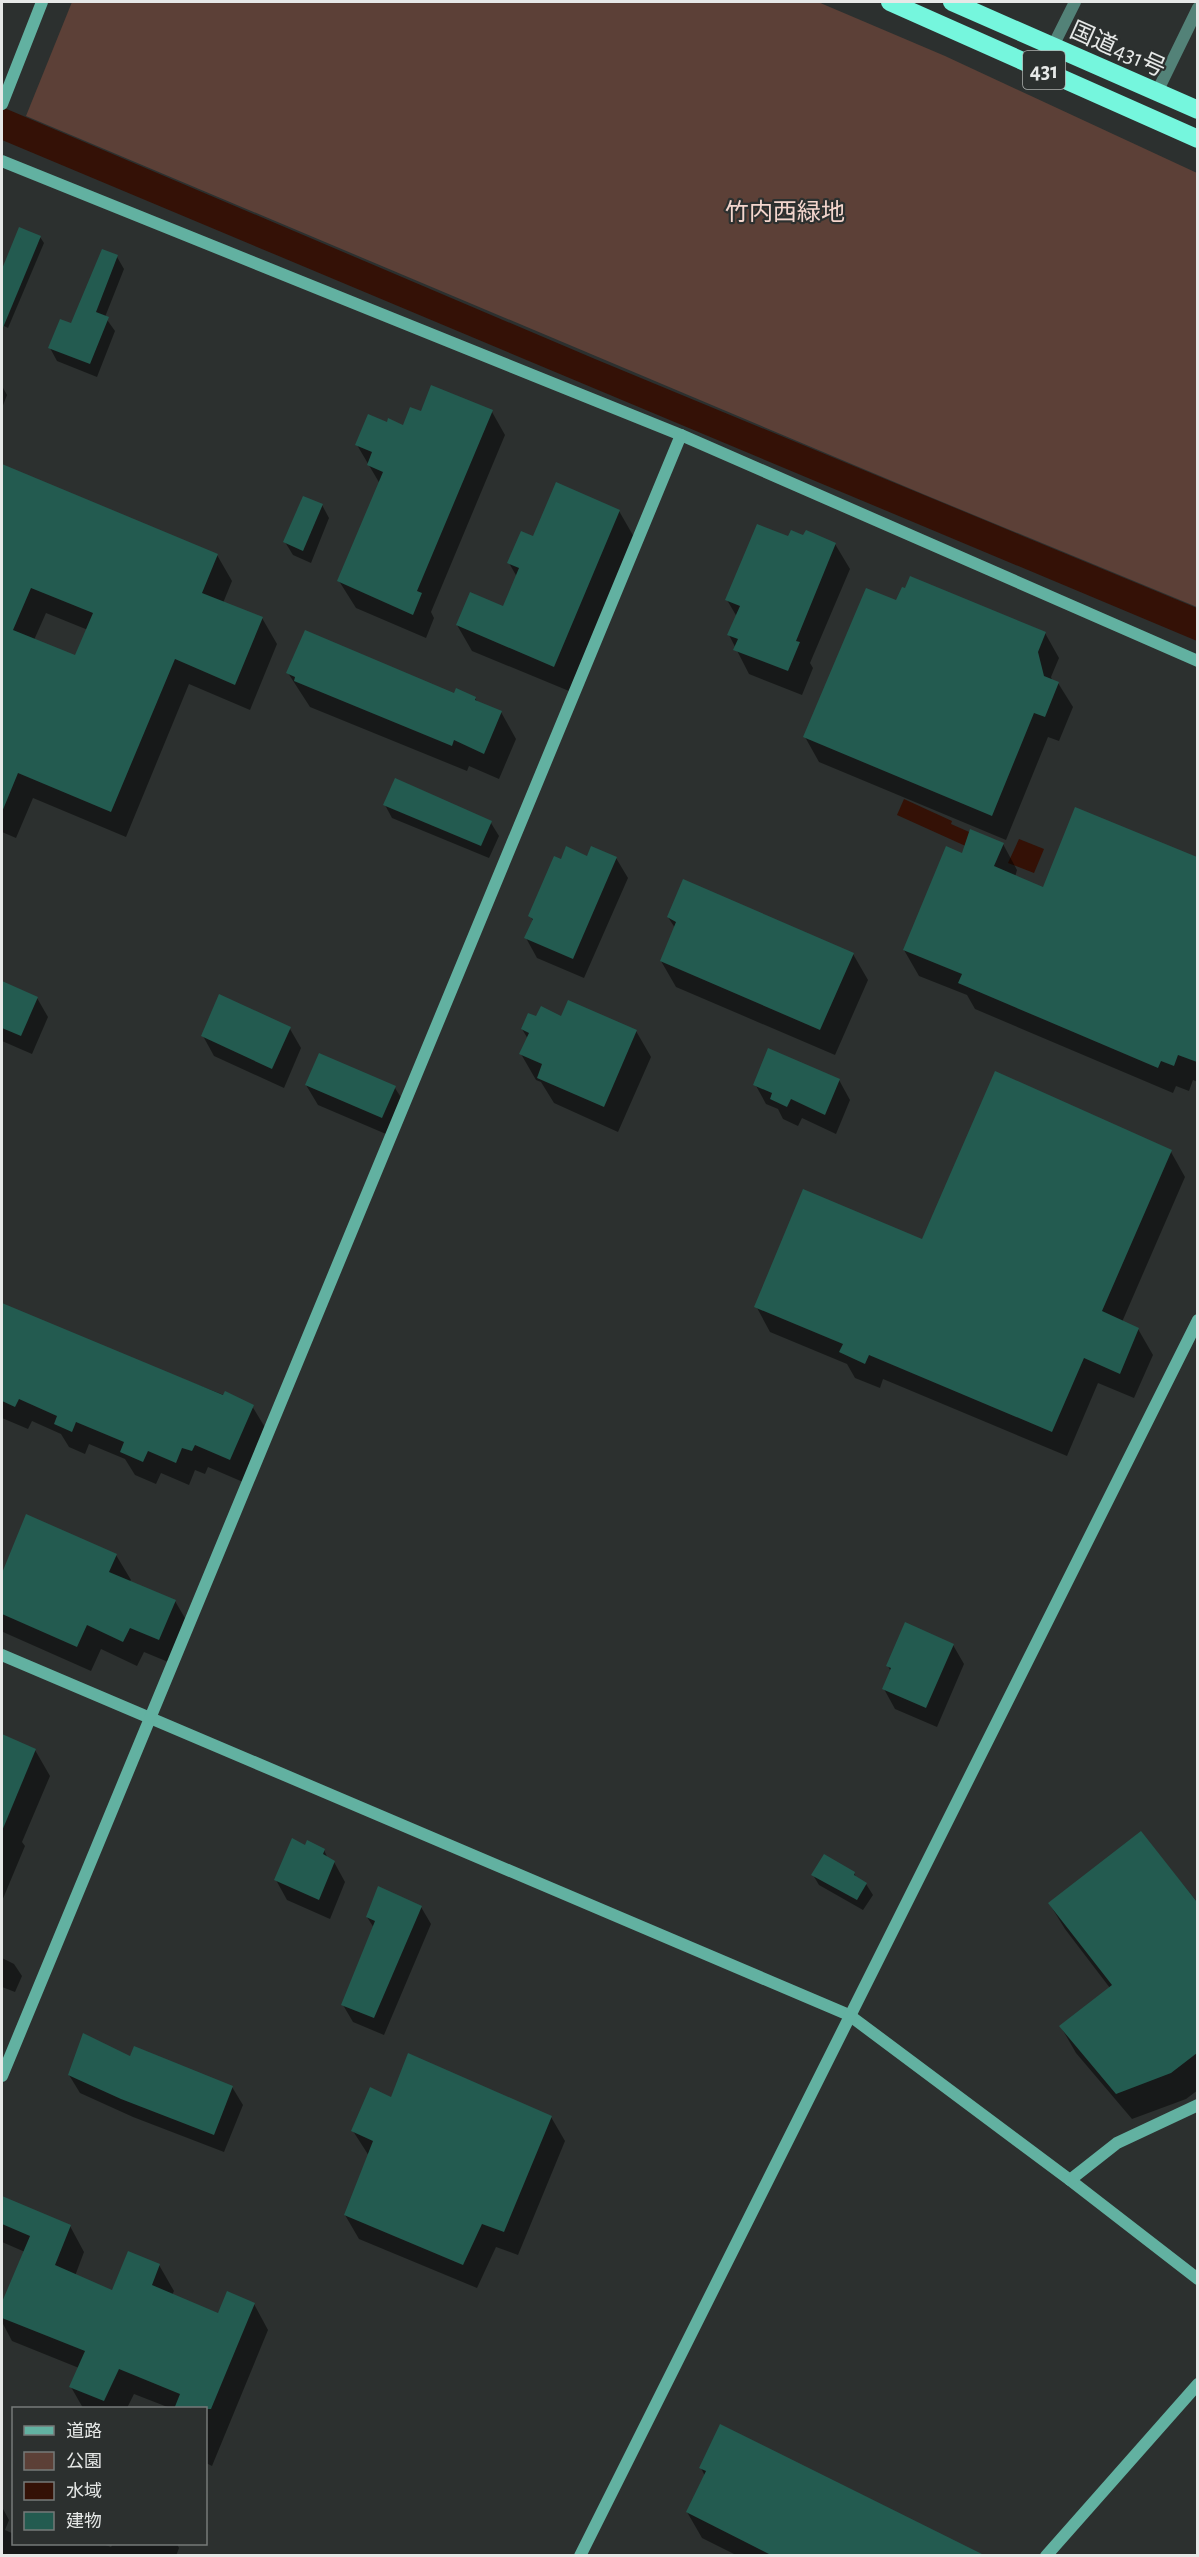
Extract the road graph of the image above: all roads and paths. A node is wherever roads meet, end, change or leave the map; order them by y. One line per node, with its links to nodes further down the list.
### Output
1 (42, 2): 8 (street)
2 (890, 2): 10 (highway, 国道431号 / 431)
3 (953, 2): 6 (highway, 国道431号 / 431)
4 (1075, 2): 6 (lane)
5 (1197, 8): 7 (lane)
6 (1053, 46): 7 (highway, 国道431号 / 431)
7 (1156, 92): 9 (highway, 国道431号 / 431)
8 (2, 104)
9 (1197, 111)
10 (1197, 139)
11 (2, 161): 12 (street)
12 (681, 435): 13 (street); 16 (street)
13 (1197, 661)
14 (1197, 1320): 17 (street)
15 (2, 1655): 16 (street)
16 (151, 1717): 17 (street); 18 (street)
17 (849, 2015): 20 (street); 23 (street)
18 (2, 2076)
19 (1197, 2105): 20 (street)
20 (1071, 2180): 21 (street)
21 (1197, 2279)
22 (1197, 2385): 24 (street)
23 (580, 2556)
24 (1046, 2556)

